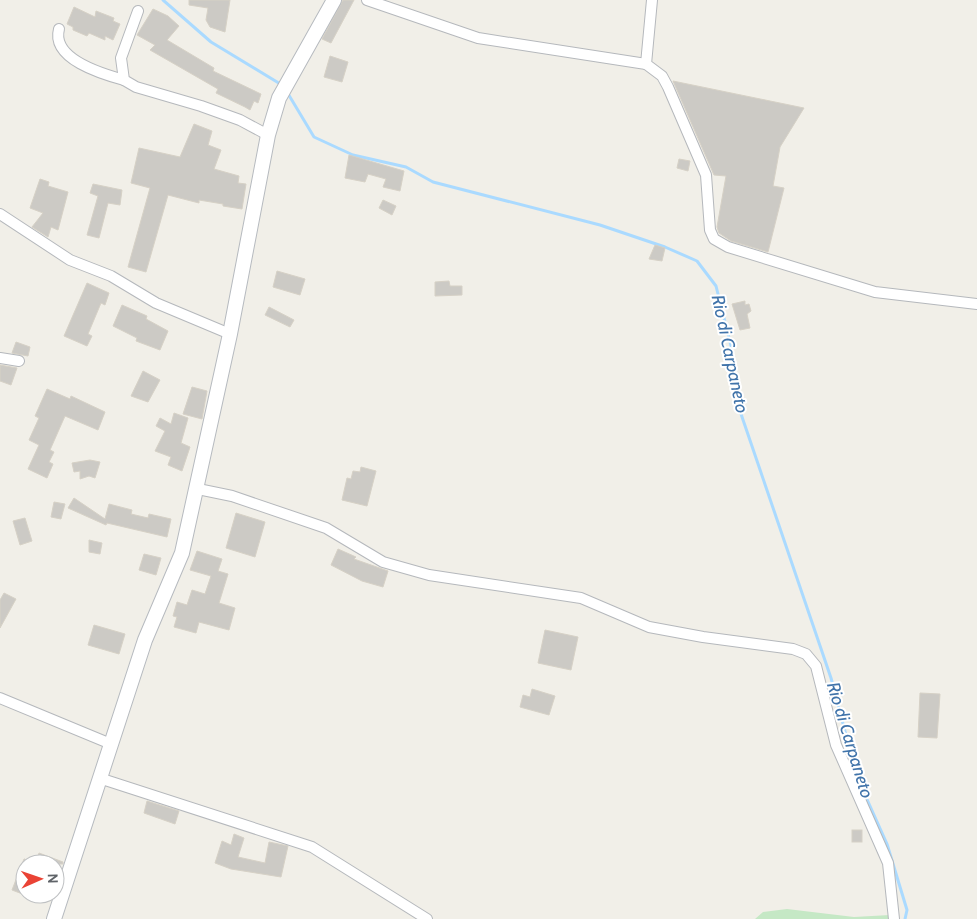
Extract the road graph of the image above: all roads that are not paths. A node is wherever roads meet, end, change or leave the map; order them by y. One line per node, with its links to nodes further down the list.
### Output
1 (334, 0): 8 (main road)
2 (367, 0): 6 (street)
3 (652, 0): 6 (street)
4 (138, 11): 7 (street)
5 (60, 29): 7 (street)
6 (646, 64): 10 (street)
7 (124, 80): 8 (street)
8 (268, 135): 11 (main road)
9 (0, 214): 11 (street)
10 (977, 304)
11 (230, 334): 14 (main road)
12 (0, 358): 13 (street)
13 (19, 361)
14 (198, 489): 16 (main road); 20 (street)
15 (0, 698): 16 (street)
16 (111, 744): 17 (main road)
17 (99, 778): 18 (main road); 19 (street)
18 (54, 919)
19 (427, 919)
20 (894, 919)

